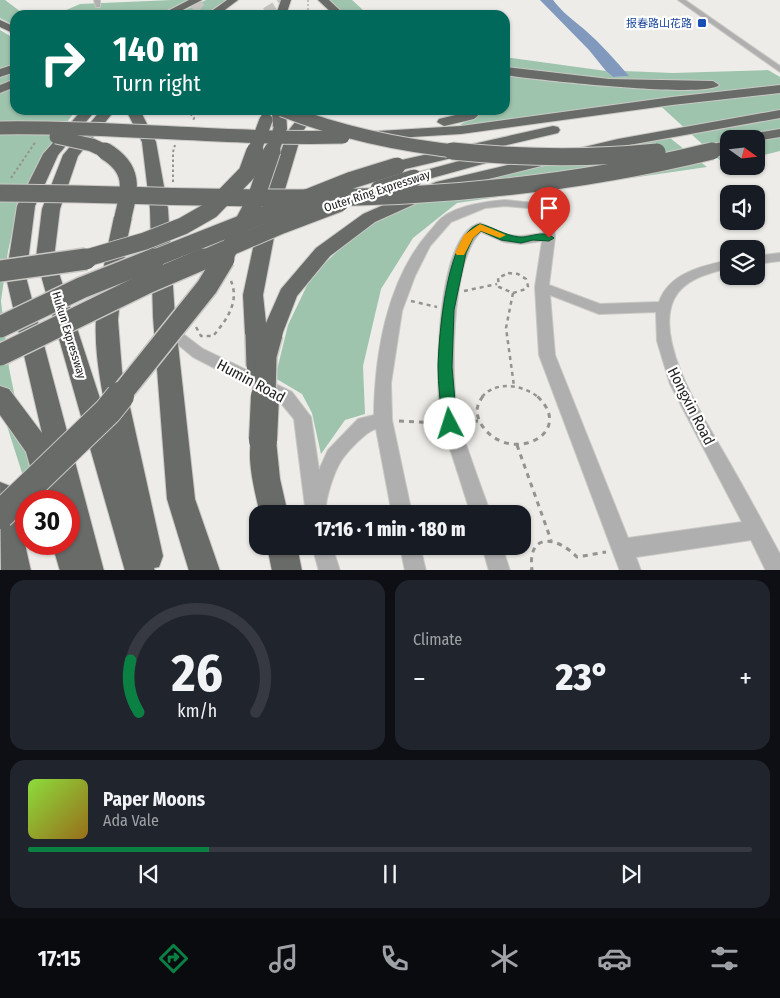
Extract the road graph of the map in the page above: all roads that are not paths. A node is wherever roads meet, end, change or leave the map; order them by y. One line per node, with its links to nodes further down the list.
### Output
1 (217, 0): 5 (highway)
2 (323, 0): 7 (highway)
3 (681, 0): 8 (street)
4 (238, 2): 6 (highway)
5 (208, 10)
6 (221, 10)
7 (334, 10)
8 (780, 70)
9 (510, 72): 10 (highway)
10 (780, 84)
11 (780, 89): 24 (highway, bridge)
12 (780, 98): 36 (highway, Outer Ring Expressway, bridge)
13 (780, 110): 38 (highway, Outer Ring Expressway, bridge)
14 (87, 115): 59 (highway)
15 (88, 115): 60 (highway, Hukun Expressway)
16 (136, 115): 37 (highway)
17 (308, 115): 41 (highway, bridge)
18 (470, 115): 24 (highway, bridge)
19 (275, 116): 26 (highway, bridge); 33 (highway, bridge); 49 (highway, bridge)
20 (780, 127): 22 (highway); 23 (highway); 41 (highway, bridge)
21 (0, 128): 24 (highway, bridge)
22 (765, 132)
23 (765, 134)
24 (355, 136)
25 (0, 138): 61 (highway, bridge)
26 (720, 142)
27 (720, 149): 28 (highway, bridge)
28 (3, 188)
29 (549, 238): 34 (street); 40 (street); 48 (street)
30 (780, 257): 31 (street)
31 (765, 259)
32 (720, 266): 35 (street, Hongxin Road)
33 (0, 271)
34 (542, 287): 35 (street); 51 (street)
35 (664, 308): 50 (street, Hongxin Road)
36 (0, 326)
37 (165, 328): 45 (street, Humin Road); 62 (highway)
38 (0, 355)
39 (0, 396): 42 (highway)
40 (383, 420): 46 (street); 47 (street)
41 (263, 440): 44 (highway)
42 (51, 490)
43 (0, 495): 57 (highway)
44 (272, 505)
45 (315, 505)
46 (317, 505)
47 (400, 505)
48 (478, 505)
49 (0, 515)
50 (756, 530): 51 (street); 68 (street, Hongxin Road)
51 (622, 549): 67 (street)
52 (70, 555): 58 (highway)
53 (284, 555): 63 (highway)
54 (325, 555): 64 (street)
55 (412, 555): 65 (street)
56 (495, 555): 66 (street)
57 (16, 570)
58 (75, 570)
59 (89, 570)
60 (140, 570)
61 (151, 570)
62 (205, 570)
63 (288, 570)
64 (330, 570)
65 (416, 570)
66 (500, 570)
67 (631, 570)
68 (778, 570)

